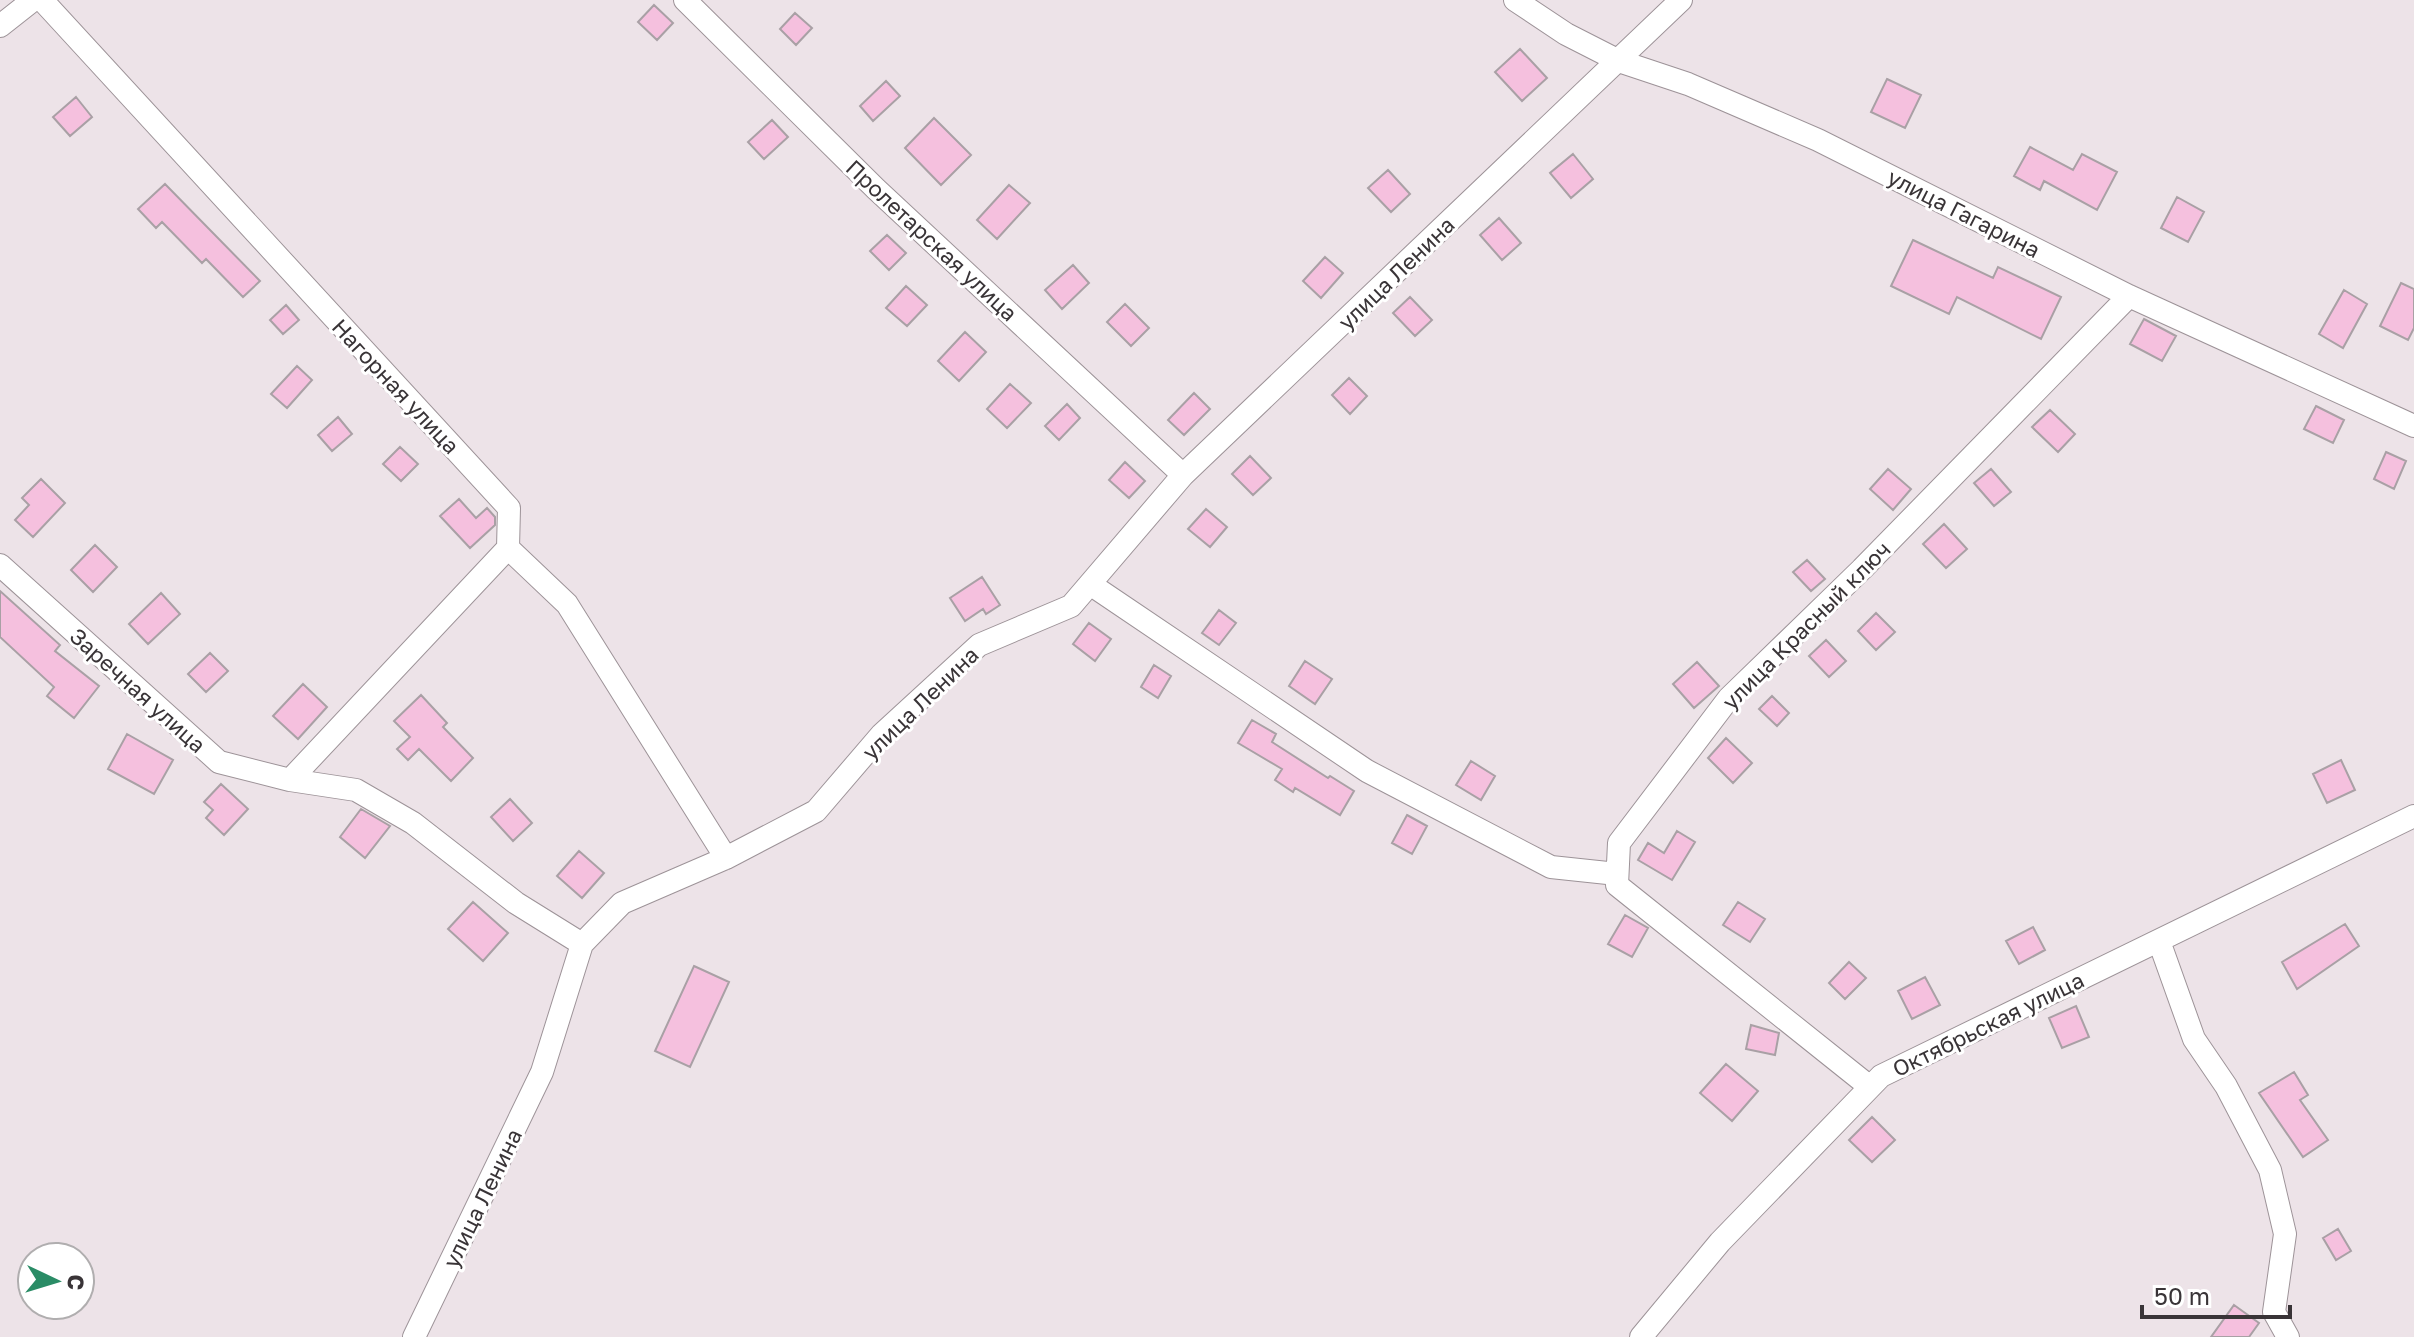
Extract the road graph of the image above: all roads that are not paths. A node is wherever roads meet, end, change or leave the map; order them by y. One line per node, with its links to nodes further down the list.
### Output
1 (33, 0): 6 (street)
2 (42, 0): 11 (street, Нагорная улица)
3 (685, 0): 10 (street, Пролетарская улица)
4 (1515, 0): 7 (street, улица Гагарина)
5 (1681, 0): 7 (street, улица Ленина)
6 (0, 26)
7 (1619, 61): 8 (street, улица Гагарина); 10 (street, улица Ленина)
8 (2129, 296): 9 (street, улица Гагарина); 17 (street, улица Красный ключ)
9 (2414, 426)
10 (1183, 475): 13 (street, улица Ленина)
11 (508, 548): 14 (street); 16 (street)
12 (0, 565): 14 (street, Заречная улица)
13 (1090, 584): 16 (street, улица Ленина); 17 (street)
14 (290, 780): 19 (street, Заречная улица)
15 (2414, 816): 18 (street, Октябрьская улица)
16 (726, 858): 19 (street, улица Ленина)
17 (1617, 874): 20 (street)
18 (2159, 941): 20 (street, Октябрьская улица); 23 (street)
19 (582, 944): 21 (street, улица Ленина)
20 (1870, 1087): 22 (street, Октябрьская улица)
21 (414, 1337)
22 (1641, 1337)
23 (2288, 1337)

